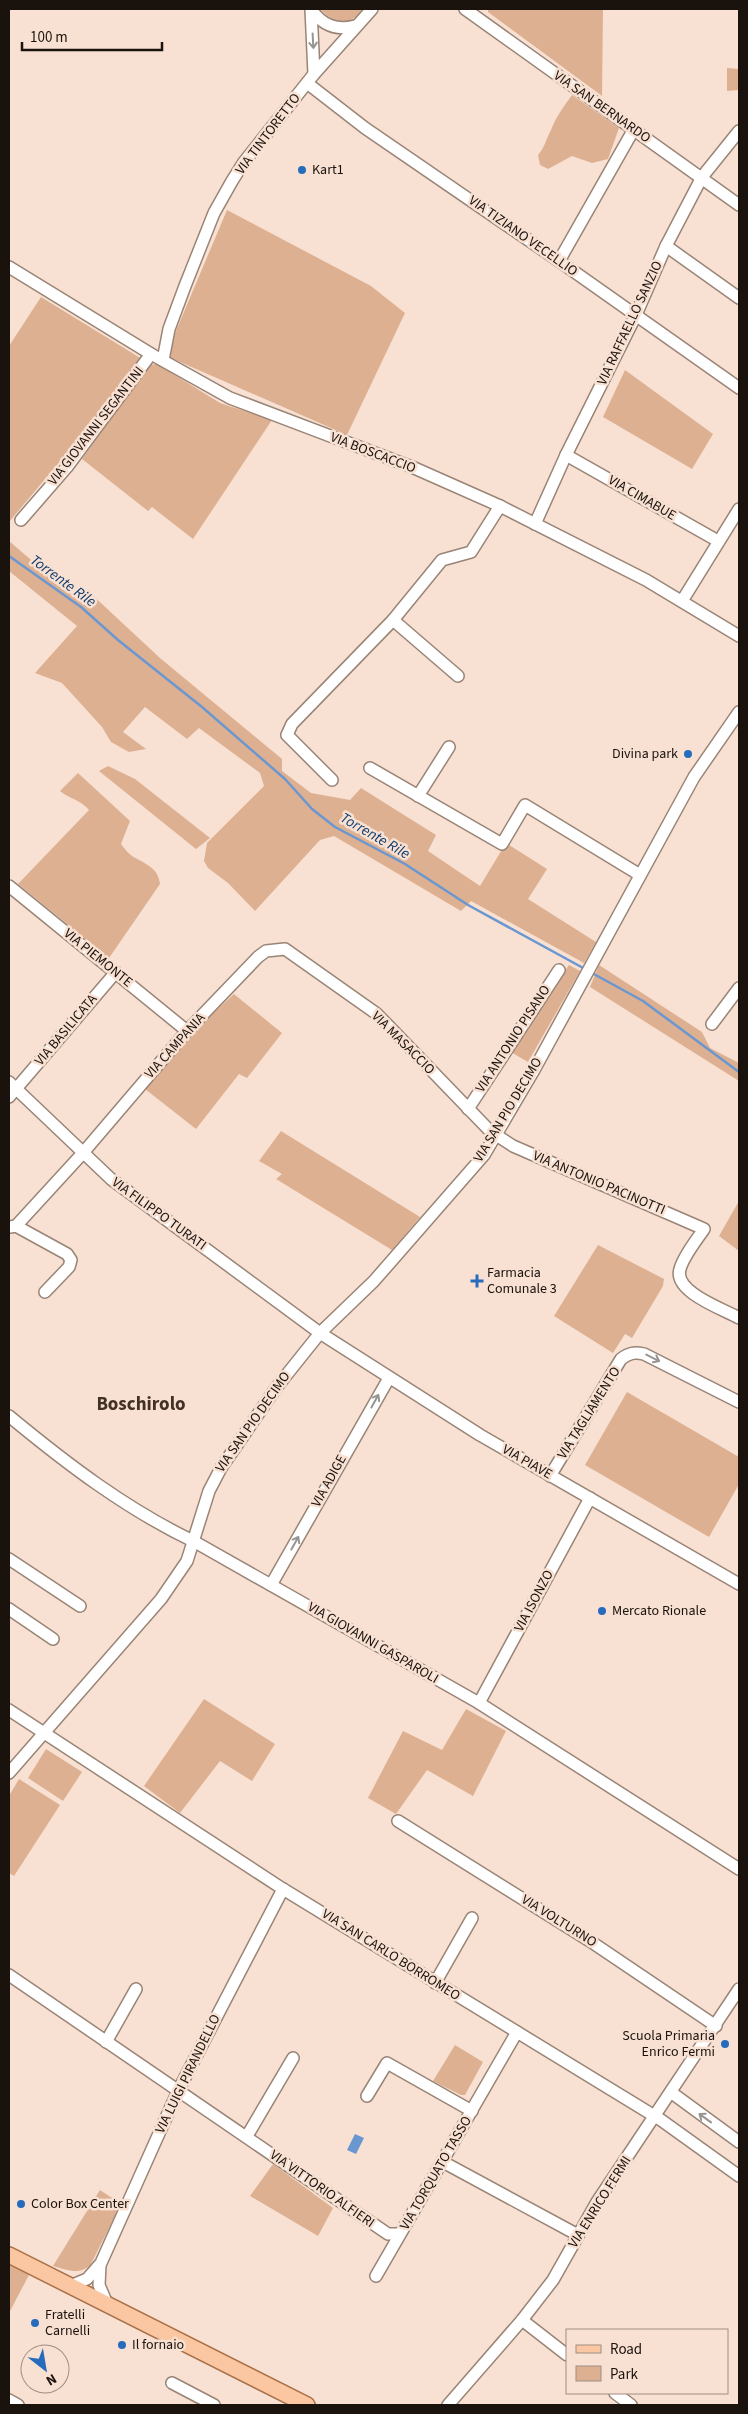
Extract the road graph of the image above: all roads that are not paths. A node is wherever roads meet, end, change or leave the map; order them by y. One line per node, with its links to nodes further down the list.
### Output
1 (311, 9): 4 (street); 5 (street, one-way to 5)
2 (372, 9): 4 (street, VIA TINTORETTO)
3 (465, 9): 6 (street, VIA SAN BERNARDO)
4 (355, 26): 5 (street, VIA TINTORETTO)
5 (311, 78): 11 (street, VIA TIZIANO VECELLIO); 16 (street, VIA TINTORETTO)
6 (634, 129): 8 (street, VIA SAN BERNARDO); 11 (street)
7 (739, 131): 8 (street, VIA RAFFAELLO SANZIO)
8 (702, 177): 9 (street, VIA SAN BERNARDO); 10 (street, VIA RAFFAELLO SANZIO)
9 (739, 205)
10 (666, 246): 13 (street); 14 (street, VIA RAFFAELLO SANZIO)
11 (559, 261): 14 (street, VIA TIZIANO VECELLIO)
12 (9, 268): 15 (street, VIA BOSCACCIO)
13 (739, 298)
14 (635, 317): 17 (street, VIA TIZIANO VECELLIO); 18 (street, VIA RAFFAELLO SANZIO)
15 (151, 354): 16 (street, VIA BOSCACCIO); 21 (street, VIA GIOVANNI SEGANTINI)
16 (163, 360): 19 (street, VIA BOSCACCIO)
17 (739, 388)
18 (566, 455): 22 (street, VIA RAFFAELLO SANZIO); 23 (street, VIA CIMABUE)
19 (500, 506): 22 (street, VIA BOSCACCIO); 25 (street)
20 (739, 508): 23 (street)
21 (21, 520)
22 (535, 524): 24 (street, VIA BOSCACCIO)
23 (718, 541): 24 (street)
24 (682, 602): 26 (street, VIA BOSCACCIO)
25 (393, 620): 27 (street); 31 (street)
26 (739, 636)
27 (458, 676)
28 (739, 712): 33 (street, VIA SAN PIO DECIMO)
29 (450, 747): 32 (street)
30 (370, 768): 32 (street)
31 (332, 780)
32 (418, 796): 33 (street)
33 (640, 875): 43 (street, VIA SAN PIO DECIMO)
34 (9, 886): 37 (street, VIA PIEMONTE)
35 (276, 949): 40 (street, VIA CAMPANIA); 42 (street, VIA MASACCIO)
36 (559, 970): 42 (street, VIA ANTONIO PISANO)
37 (116, 972): 40 (street, VIA PIEMONTE); 41 (street, VIA BASILICATA)
38 (739, 988): 39 (street)
39 (712, 1024)
40 (187, 1031): 44 (street, VIA CAMPANIA)
41 (11, 1089): 44 (street, VIA FILIPPO TURATI)
42 (468, 1109): 43 (street, VIA MASACCIO)
43 (496, 1136): 47 (street, VIA ANTONIO PACINOTTI); 48 (street, VIA SAN PIO DECIMO)
44 (82, 1154): 45 (street, VIA CAMPANIA); 48 (street, VIA FILIPPO TURATI)
45 (12, 1226): 46 (street)
46 (45, 1292)
47 (739, 1318)
48 (320, 1333): 49 (street, VIA PIAVE); 54 (street, VIA SAN PIO DECIMO)
49 (389, 1378): 52 (street, VIA PIAVE); 57 (street, VIA ADIGE, one-way to 49)
50 (739, 1402): 52 (street, VIA TAGLIAMENTO, one-way to 50)
51 (9, 1416): 54 (street, VIA GIOVANNI GASPAROLI)
52 (550, 1476): 53 (street, VIA PIAVE)
53 (590, 1498): 56 (street, VIA PIAVE); 61 (street, VIA ISONZO)
54 (195, 1542): 57 (street, VIA GIOVANNI GASPAROLI); 63 (street, VIA SAN PIO DECIMO)
55 (9, 1559): 58 (street)
56 (739, 1584)
57 (271, 1585): 61 (street, VIA GIOVANNI GASPAROLI)
58 (80, 1606)
59 (9, 1609): 60 (street)
60 (53, 1639)
61 (479, 1703): 66 (street, VIA GIOVANNI GASPAROLI)
62 (9, 1710): 63 (street, VIA SAN CARLO BORROMEO)
63 (44, 1732): 64 (street); 67 (street, VIA SAN CARLO BORROMEO)
64 (9, 1773)
65 (398, 1822): 73 (street, VIA VOLTURNO)
66 (739, 1870)
67 (284, 1889): 70 (street, VIA SAN CARLO BORROMEO); 77 (street, VIA LUIGI PIRANDELLO)
68 (472, 1918): 70 (street)
69 (9, 1975): 75 (street, VIA VITTORIO ALFIERI)
70 (434, 1983): 74 (street, VIA SAN CARLO BORROMEO)
71 (136, 1989): 75 (street)
72 (739, 1989): 73 (street, VIA ENRICO FERMI)
73 (716, 2026): 78 (street, VIA ENRICO FERMI)
74 (517, 2032): 80 (street, VIA TORQUATO TASSO); 81 (street, VIA SAN CARLO BORROMEO)
75 (106, 2042): 77 (street, VIA VITTORIO ALFIERI)
76 (293, 2058): 82 (street)
77 (178, 2091): 82 (street, VIA VITTORIO ALFIERI); 89 (street, VIA LUIGI PIRANDELLO)
78 (672, 2093): 81 (street, VIA ENRICO FERMI); 83 (street, one-way to 78)
79 (367, 2096): 80 (street, VIA TORQUATO TASSO)
80 (472, 2111): 84 (street, VIA TORQUATO TASSO)
81 (655, 2117): 85 (street, VIA SAN CARLO BORROMEO); 87 (street, VIA ENRICO FERMI)
82 (247, 2136): 86 (street, VIA VITTORIO ALFIERI)
83 (739, 2142)
84 (443, 2162): 86 (street, VIA TORQUATO TASSO); 87 (street)
85 (739, 2176)
86 (399, 2234): 90 (street, VIA TORQUATO TASSO)
87 (578, 2235): 93 (street, VIA ENRICO FERMI)
88 (9, 2255): 91 (main road)
89 (100, 2263): 91 (street, VIA LUIGI PIRANDELLO); 92 (street, VIA LUIGI PIRANDELLO)
90 (376, 2276)
91 (70, 2286): 92 (main road)
92 (107, 2304): 100 (main road)
93 (522, 2320): 94 (street); 101 (street, VIA ENRICO FERMI)
94 (566, 2354)
95 (172, 2383): 99 (street)
96 (616, 2394): 102 (street)
97 (9, 2400): 98 (street)
98 (18, 2405)
99 (214, 2405)
100 (307, 2405)
101 (448, 2405)
102 (632, 2405)

